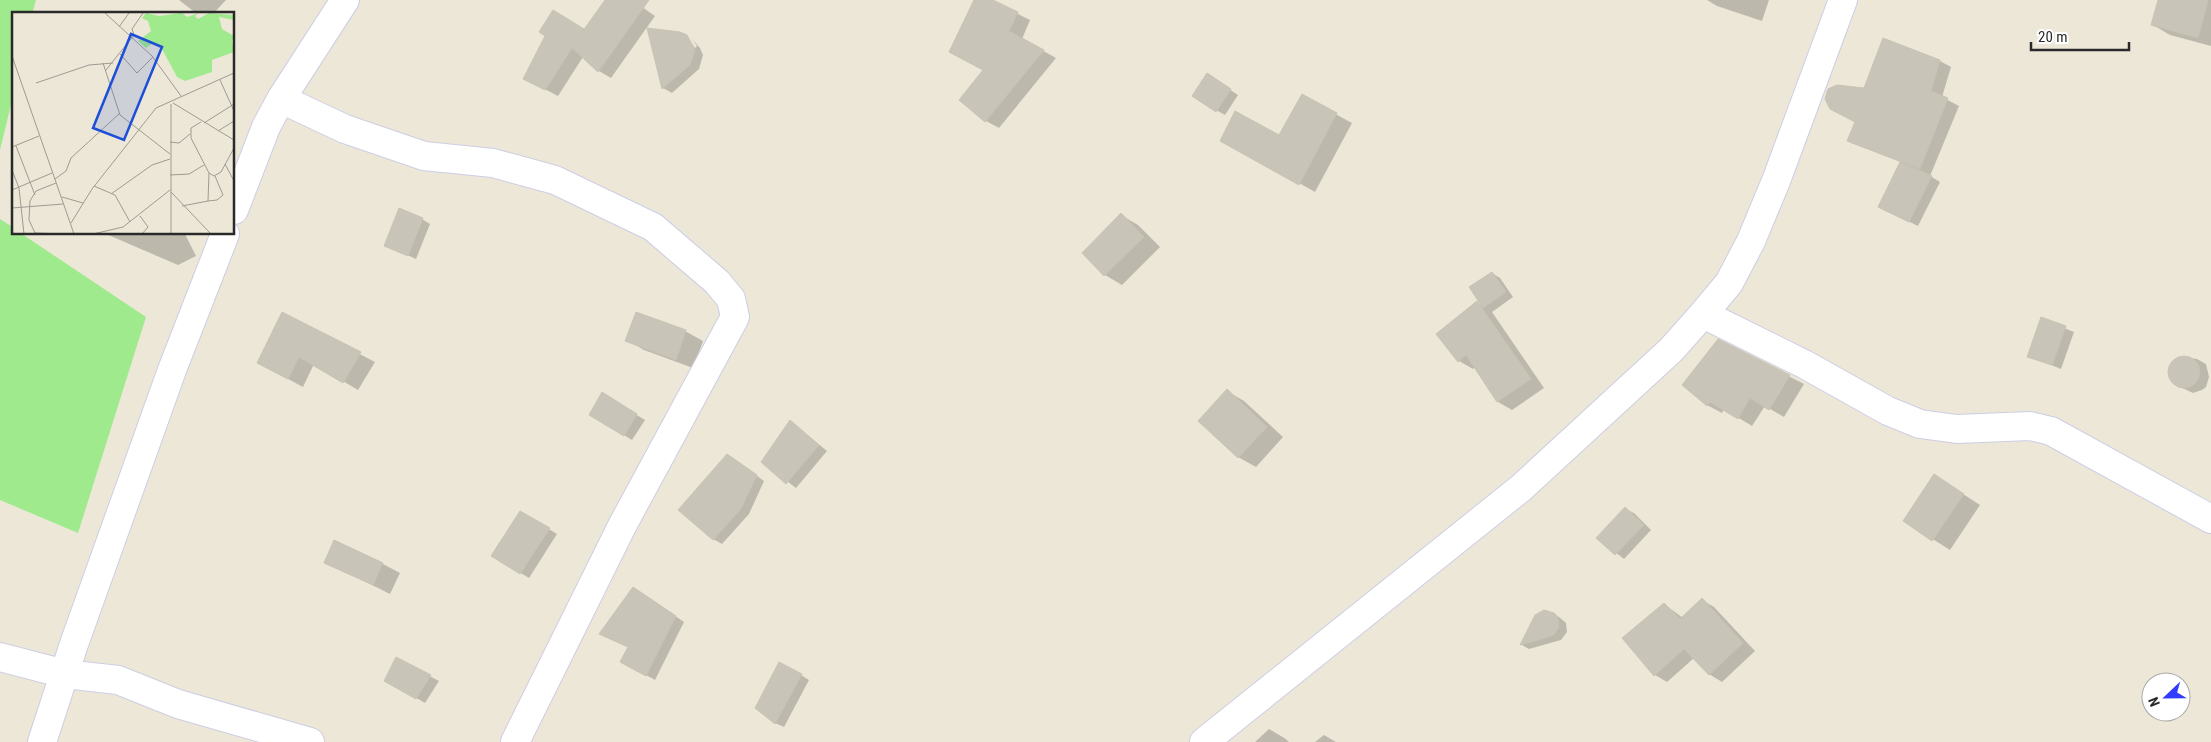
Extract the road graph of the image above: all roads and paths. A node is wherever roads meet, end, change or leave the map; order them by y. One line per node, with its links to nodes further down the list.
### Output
1 (345, 0): 3 (street)
2 (1843, 0): 6 (street)
3 (281, 99): 4 (street); 12 (street)
4 (235, 207)
5 (225, 235): 9 (street)
6 (1703, 314): 7 (street); 13 (street)
7 (2211, 519)
8 (0, 657): 9 (street)
9 (65, 674): 10 (street); 11 (street)
10 (42, 742)
11 (310, 742)
12 (515, 742)
13 (1204, 742)

